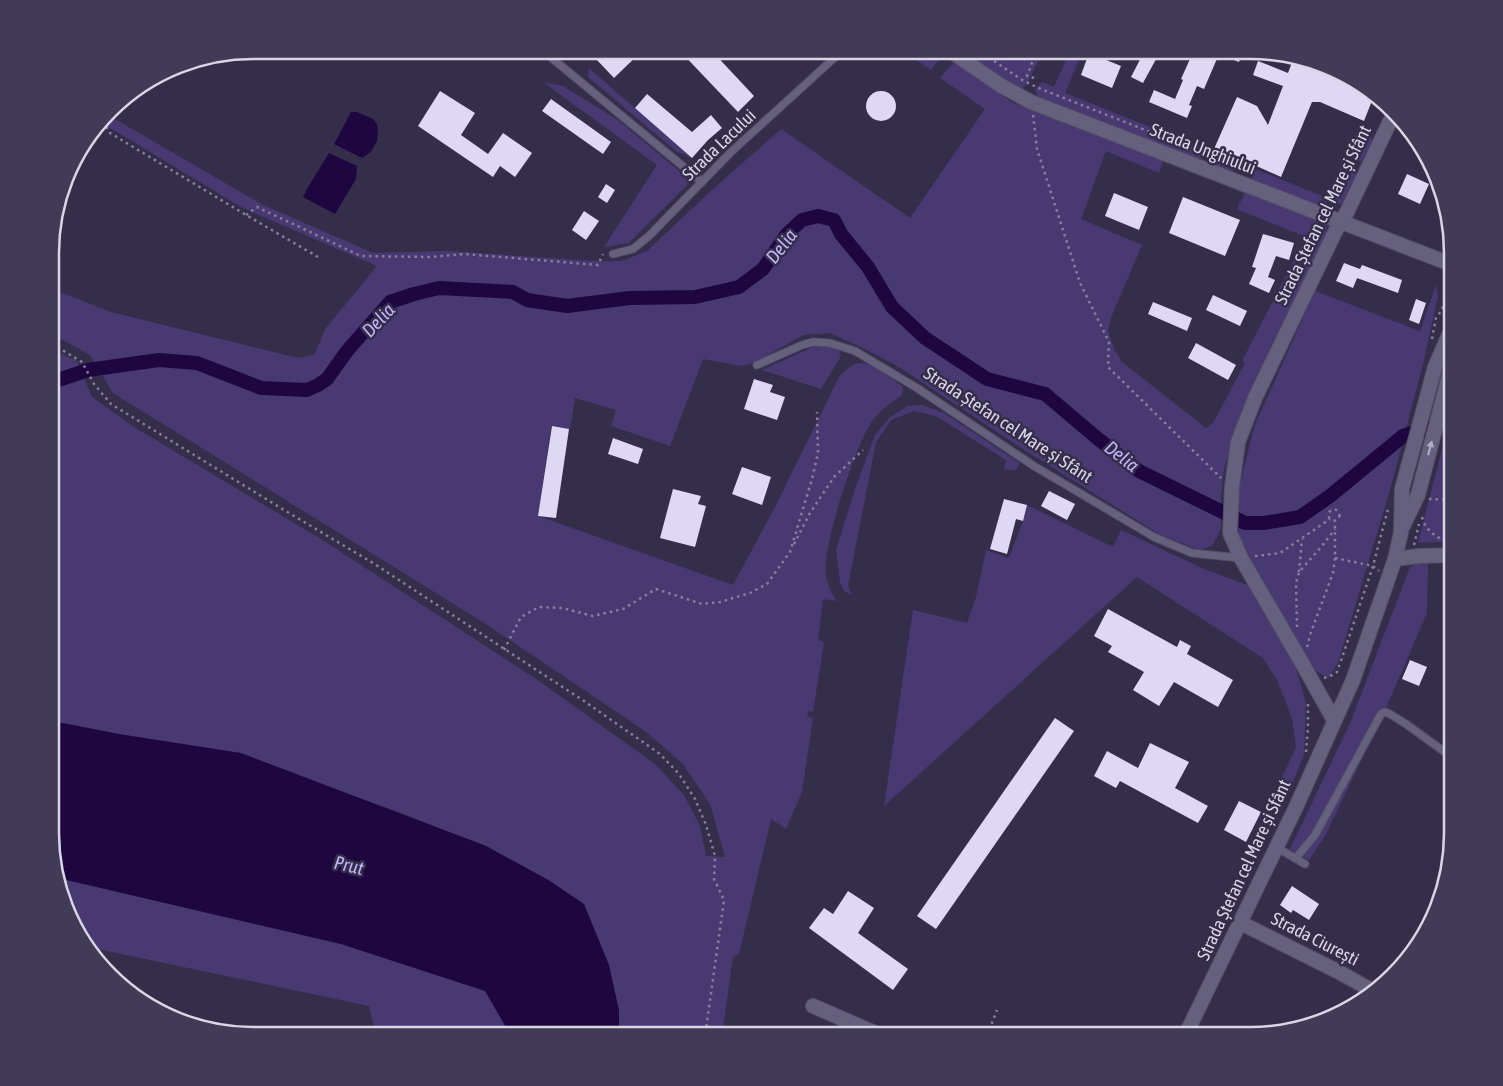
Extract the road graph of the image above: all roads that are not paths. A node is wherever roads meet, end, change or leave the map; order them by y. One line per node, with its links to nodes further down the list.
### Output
1 (553, 59): 5 (lane)
2 (833, 59): 5 (lane, Strada Lacului)
3 (962, 59): 6 (street, Strada Unghiului)
4 (1391, 119): 6 (street, Strada Ștefan cel Mare și Sfânt)
5 (702, 182): 7 (lane, Strada Lacului)
6 (1341, 222): 8 (street, Strada Unghiului); 14 (street, Strada Ștefan cel Mare și Sfânt)
7 (614, 254)
8 (1444, 267)
9 (1444, 346): 12 (street, Strada Ștefan cel Mare și Sfânt)
10 (757, 365): 14 (lane, Strada Ștefan cel Mare și Sfânt)
11 (1444, 399): 12 (street, Strada Ștefan cel Mare și Sfânt, one-way to 11)
12 (1401, 532): 15 (street, Strada Ștefan cel Mare și Sfânt)
13 (1444, 550): 15 (street)
14 (1240, 558): 16 (street, Strada Ștefan cel Mare și Sfânt)
15 (1395, 559): 16 (street, Strada Ștefan cel Mare și Sfânt)
16 (1334, 720): 18 (street, Strada Ștefan cel Mare și Sfânt)
17 (1444, 751): 19 (lane)
18 (1276, 848): 19 (lane); 21 (street, Strada Ștefan cel Mare și Sfânt)
19 (1296, 858): 20 (lane)
20 (1305, 864)
21 (1241, 923): 22 (street, Strada Ciurești); 25 (street, Strada Ștefan cel Mare și Sfânt)
22 (1367, 988)
23 (813, 1006): 24 (street)
24 (861, 1027)
25 (1189, 1027)

